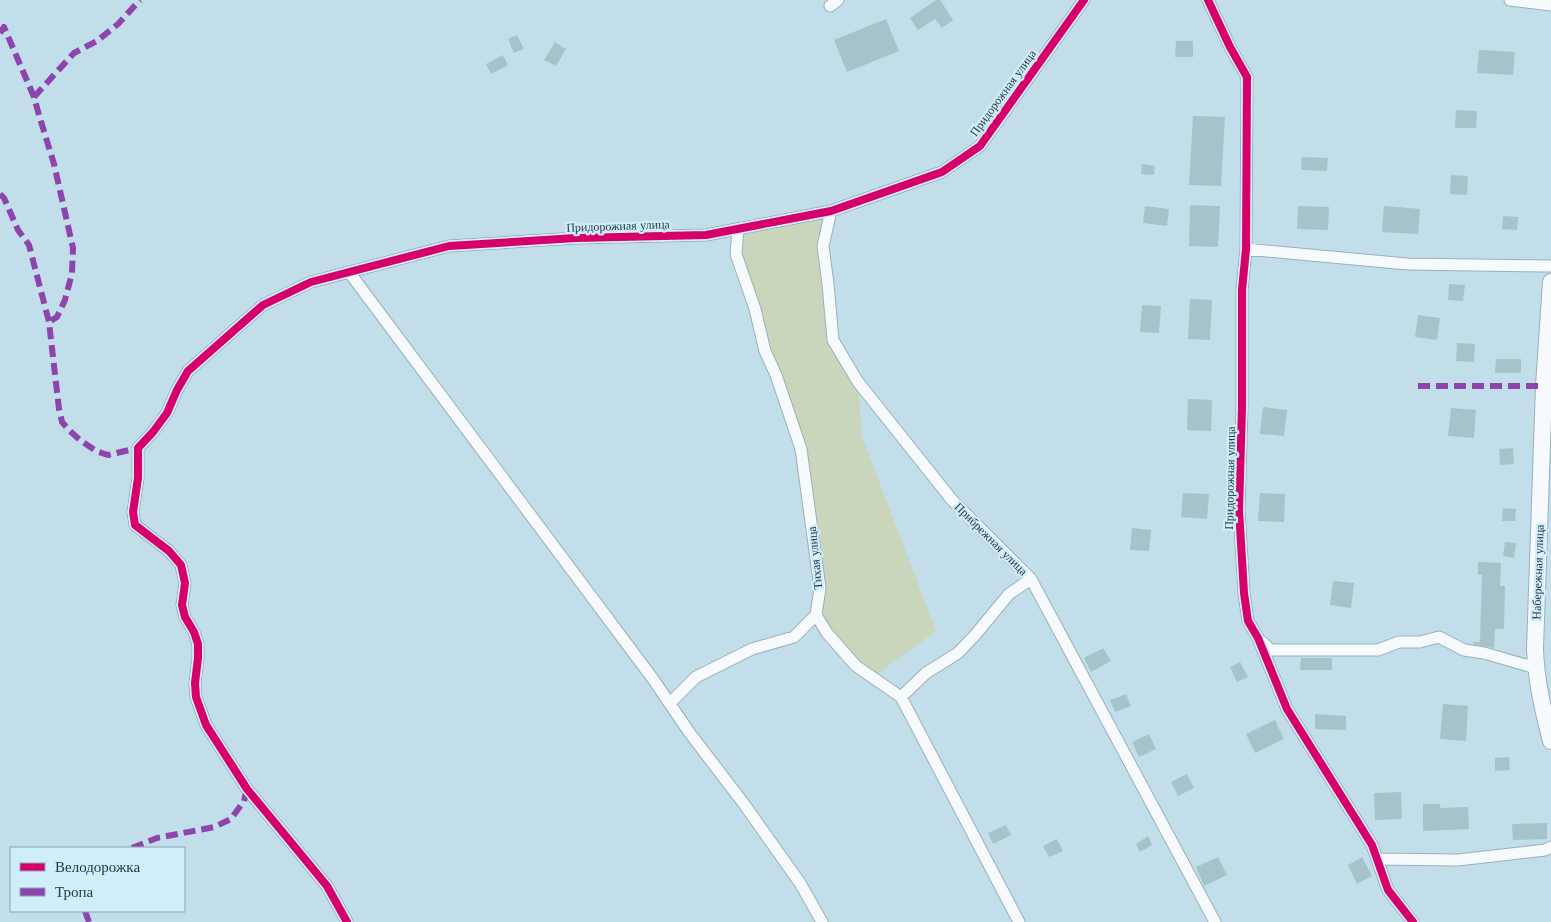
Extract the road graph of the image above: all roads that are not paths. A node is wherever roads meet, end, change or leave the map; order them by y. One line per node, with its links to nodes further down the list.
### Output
1 (1084, 0): 6 (street, Придорожная улица)
2 (1208, 0): 8 (street, Придорожная улица)
3 (1510, 0): 4 (street)
4 (1538, 2): 5 (street)
5 (1551, 5)
6 (831, 210): 7 (street, Придорожная улица); 13 (street, Прибрежная улица)
7 (738, 228): 10 (street, Придорожная улица); 14 (street, Тихая улица)
8 (1246, 249): 9 (street); 15 (street, Придорожная улица)
9 (1551, 266)
10 (349, 272): 18 (street); 22 (street, Придорожная улица)
11 (1551, 282): 12 (street, Набережная улица)
12 (1548, 365): 16 (street, Набережная улица)
13 (1032, 579): 17 (street); 25 (street, Прибрежная улица)
14 (816, 616): 17 (street); 18 (street)
15 (1258, 638): 16 (street); 21 (street, Придорожная улица)
16 (1536, 668): 19 (street, Набережная улица)
17 (901, 697): 24 (street)
18 (670, 703): 23 (street)
19 (1551, 741)
20 (1551, 847): 21 (street)
21 (1377, 859): 26 (street, Придорожная улица)
22 (347, 922)
23 (822, 922)
24 (1019, 922)
25 (1215, 922)
26 (1413, 922)

